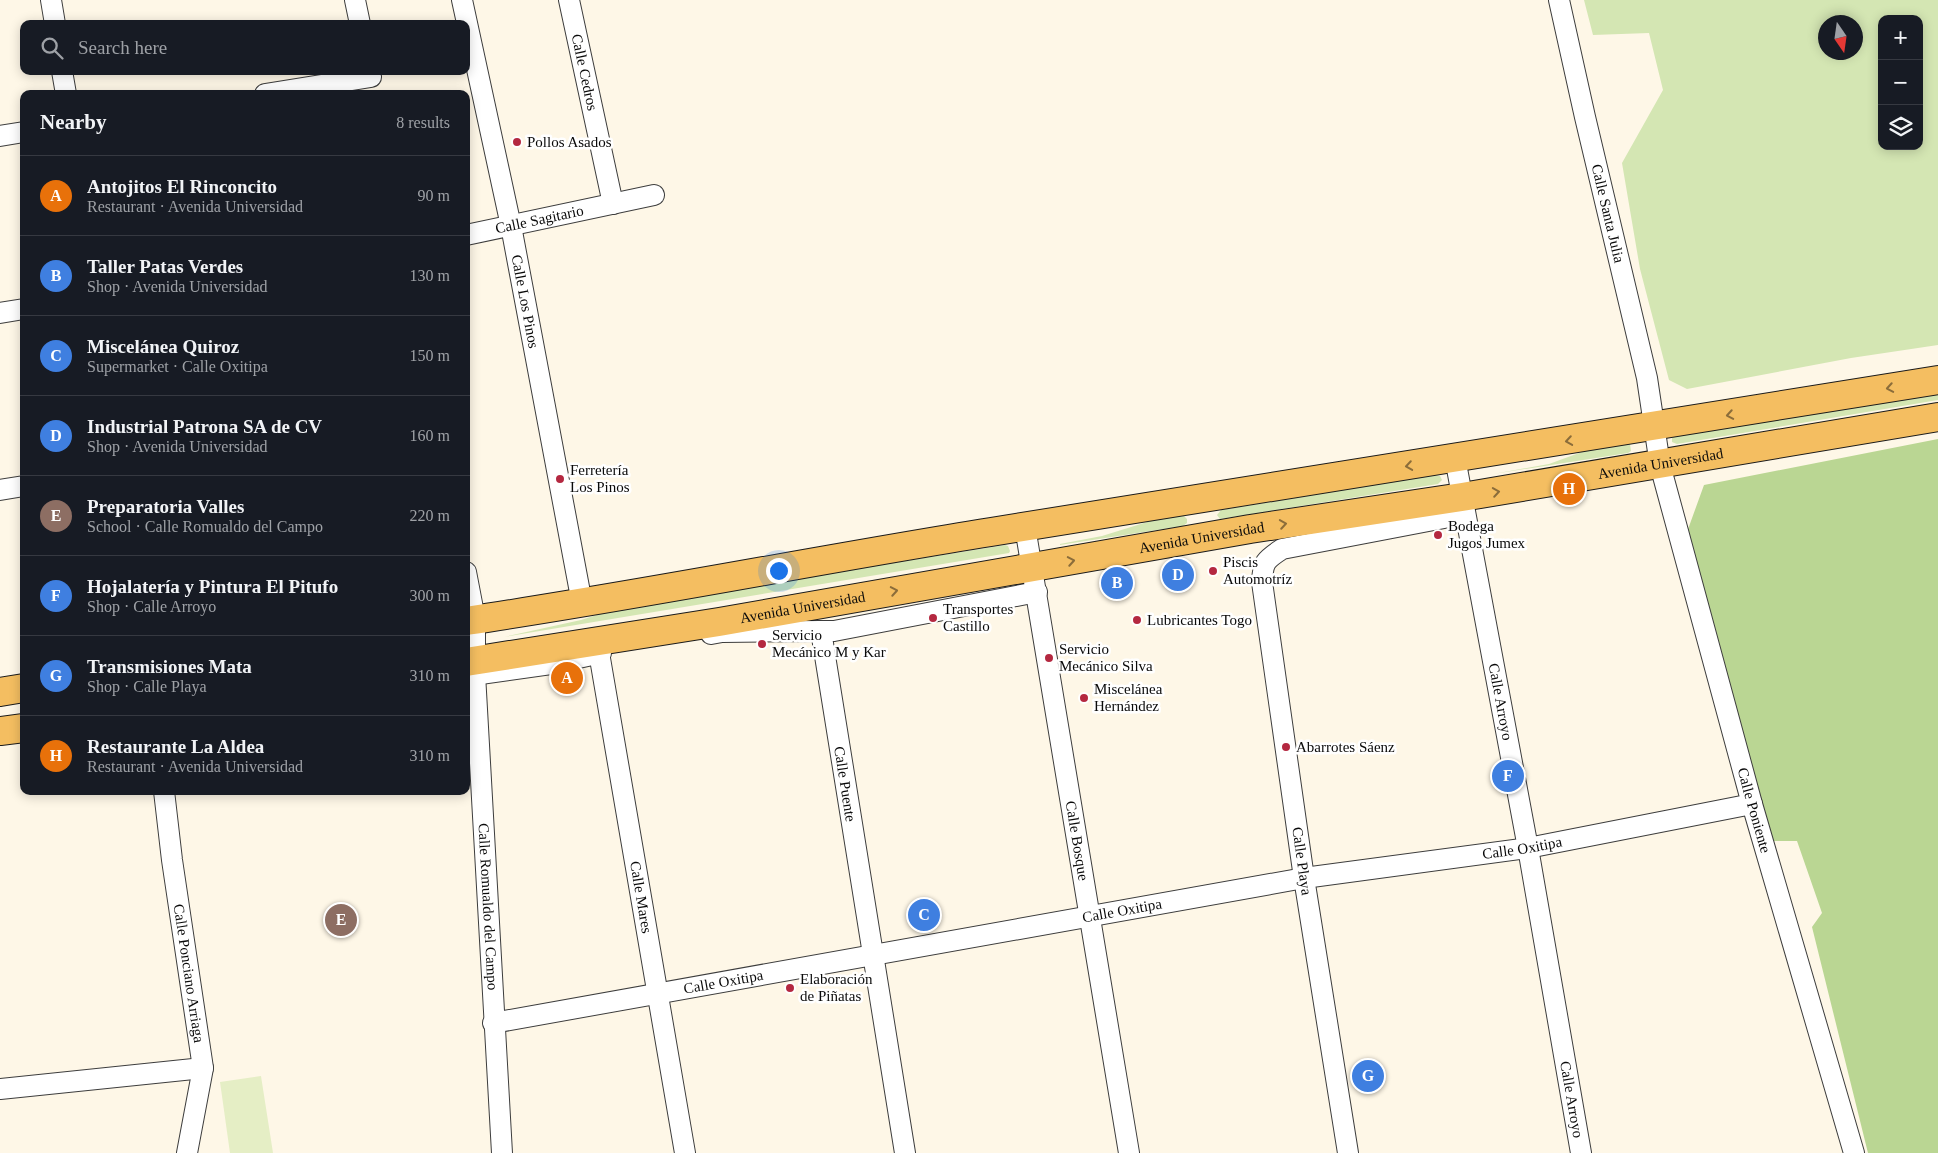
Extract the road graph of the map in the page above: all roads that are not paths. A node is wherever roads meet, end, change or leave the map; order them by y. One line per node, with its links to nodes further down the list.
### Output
1 (51, 0): 6 (street)
2 (355, 0): 7 (street)
3 (462, 0): 8 (street, Calle Los Pinos)
4 (569, 0): 17 (street, Calle Cedros)
5 (1559, 0): 24 (street, Calle Santa Julia)
6 (54, 20)
7 (359, 20)
8 (466, 20)
9 (470, 37): 18 (street, Calle Los Pinos)
10 (63, 75): 12 (street)
11 (372, 81): 13 (street)
12 (65, 90)
13 (298, 90)
14 (20, 133): 15 (street)
15 (0, 136)
16 (654, 195): 17 (street, Calle Sagitario)
17 (613, 204): 18 (street, Calle Sagitario)
18 (511, 226): 19 (street, Calle Sagitario); 32 (street, Calle Los Pinos)
19 (470, 235)
20 (20, 310): 21 (street)
21 (0, 313)
22 (1938, 380): 24 (main road, one-way to 24)
23 (1938, 417): 26 (main road, Avenida Universidad)
24 (1655, 428): 25 (main road, one-way to 25); 26 (street, Calle Santa Julia)
25 (1455, 458): 29 (street, Calle Arroyo); 30 (main road, one-way to 30)
26 (1660, 465): 29 (main road, Avenida Universidad, one-way to 26); 42 (street, Calle Poniente)
27 (20, 487): 28 (street)
28 (0, 490)
29 (1464, 506): 31 (main road, Avenida Universidad, one-way to 29); 43 (street, Calle Arroyo); 44 (street, Calle Playa)
30 (1025, 527): 31 (street, Calle Bosque); 32 (main road)
31 (1035, 580): 34 (street); 35 (main road, Avenida Universidad, one-way to 31); 45 (street, Calle Bosque)
32 (582, 603): 33 (main road)
33 (471, 620): 36 (street, Calle Romualdo del Campo)
34 (821, 631): 35 (street); 46 (street, Calle Puente)
35 (598, 647): 36 (main road, Avenida Universidad); 47 (street, Calle Mares)
36 (470, 668): 48 (street, Calle Romualdo del Campo)
37 (20, 689): 38 (main road)
38 (0, 692)
39 (20, 728): 40 (main road)
40 (0, 731)
41 (164, 795): 49 (street, Calle Ponciano Arriaga)
42 (1752, 804): 43 (street, Calle Oxitipa); 51 (street, Calle Poniente)
43 (1528, 848): 44 (street, Calle Oxitipa); 58 (street, Calle Arroyo)
44 (1304, 878): 45 (street, Calle Oxitipa); 57 (street, Calle Playa)
45 (1091, 916): 46 (street, Calle Oxitipa); 56 (street, Calle Bosque)
46 (873, 955): 47 (street, Calle Oxitipa); 55 (street, Calle Puente)
47 (657, 994): 48 (street, Calle Oxitipa); 54 (street, Calle Mares)
48 (493, 1023): 53 (street, Calle Romualdo del Campo)
49 (203, 1068): 50 (street); 52 (street, Calle Ponciano Arriaga)
50 (0, 1089)
51 (1848, 1152)
52 (187, 1153)
53 (502, 1153)
54 (685, 1153)
55 (905, 1153)
56 (1128, 1153)
57 (1348, 1153)
58 (1581, 1153)

